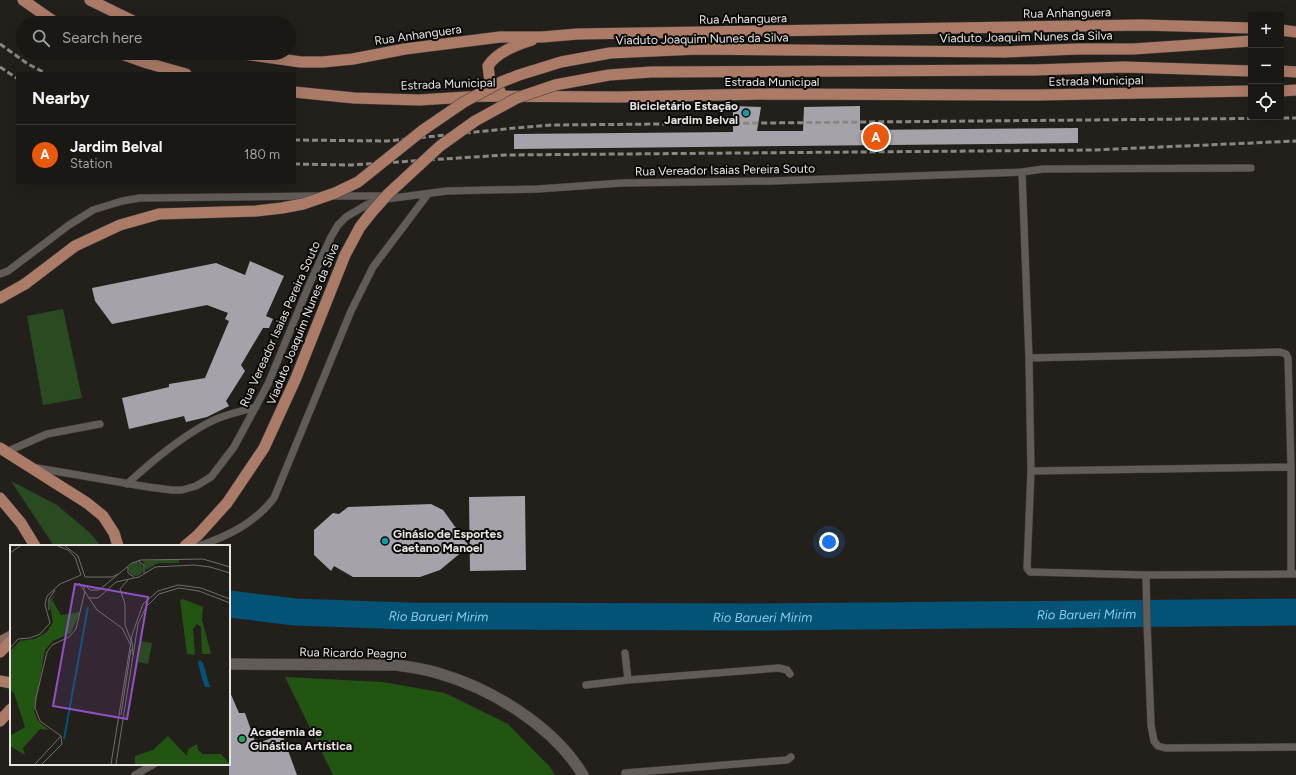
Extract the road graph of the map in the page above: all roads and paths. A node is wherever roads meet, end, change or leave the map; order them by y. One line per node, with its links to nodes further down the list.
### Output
1 (23, 0): 3 (main road)
2 (90, 0): 4 (main road)
3 (46, 16)
4 (123, 16)
5 (1248, 28): 9 (main road, Rua Anhanguera)
6 (1284, 30): 7 (main road)
7 (1296, 32)
8 (1296, 36): 10 (main road)
9 (542, 37): 13 (main road, Rua Anhanguera); 22 (main road)
10 (1284, 38)
11 (1248, 41): 28 (main road, Viaduto Joaquim Nunes da Silva, bridge)
12 (139, 60): 15 (main road)
13 (287, 60)
14 (1248, 71): 40 (main road, Viaduto Joaquim Nunes da Silva, bridge)
15 (179, 72)
16 (1284, 72): 17 (main road)
17 (1296, 72)
18 (1296, 90): 20 (main road)
19 (1248, 91): 22 (main road, Estrada Municipal)
20 (1284, 91)
21 (296, 92): 22 (main road, Estrada Municipal)
22 (506, 96)
23 (1251, 168): 24 (lane, Rua Vereador Isaias Pereira Souto)
24 (1022, 172): 25 (lane, Rua Vereador Isaias Pereira Souto); 29 (lane)
25 (428, 194): 26 (lane, Rua Vereador Isaias Pereira Souto); 41 (lane)
26 (414, 195): 27 (lane); 30 (lane, Rua Vereador Isaias Pereira Souto)
27 (0, 274)
28 (0, 298)
29 (1030, 358): 34 (lane); 35 (lane)
30 (256, 407): 36 (lane); 36 (lane, Rua Vereador Isaias Pereira Souto)
31 (100, 424): 32 (lane)
32 (3, 450): 33 (main road)
33 (28, 467): 36 (lane, Rua Vereador Isaias Pereira Souto); 39 (main road)
34 (1290, 467): 35 (lane); 42 (lane)
35 (1030, 471): 43 (lane)
36 (127, 484)
37 (0, 498): 38 (main road)
38 (34, 545)
39 (118, 545)
40 (186, 545)
41 (201, 545)
42 (1294, 574): 43 (lane)
43 (1146, 575): 57 (lane)
44 (10, 637): 45 (main road)
45 (0, 642)
46 (10, 642): 47 (main road)
47 (0, 652)
48 (625, 653): 51 (lane)
49 (230, 664): 62 (street, Rua Ricardo Peagno)
50 (790, 674): 51 (lane)
51 (628, 680): 54 (lane)
52 (0, 681): 53 (main road)
53 (10, 683)
54 (586, 685)
55 (10, 710): 56 (main road)
56 (0, 721)
57 (1296, 747)
58 (791, 757): 60 (lane)
59 (152, 765): 61 (lane)
60 (625, 773)
61 (135, 775)
62 (583, 775)

